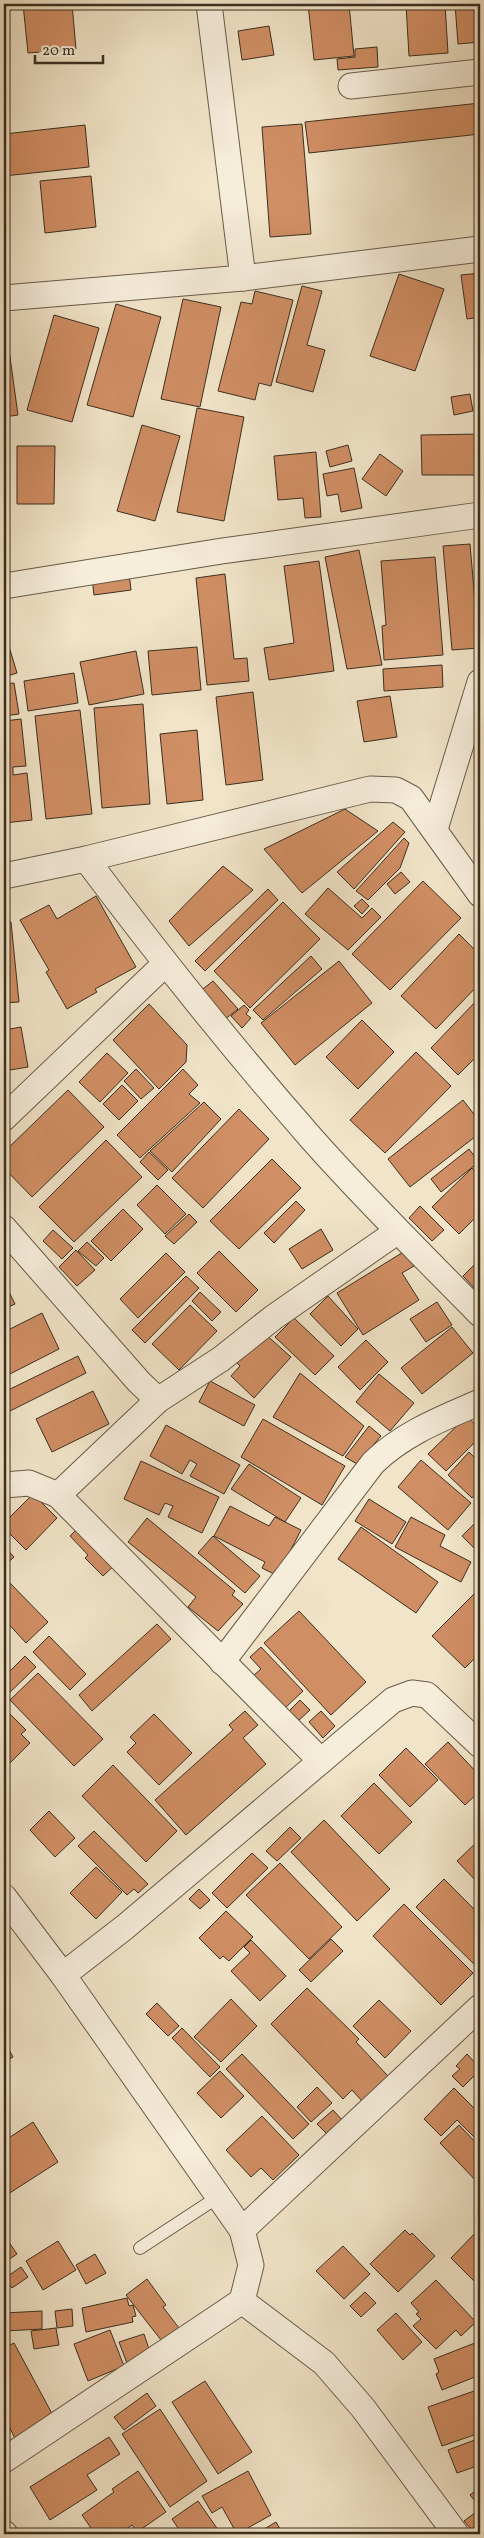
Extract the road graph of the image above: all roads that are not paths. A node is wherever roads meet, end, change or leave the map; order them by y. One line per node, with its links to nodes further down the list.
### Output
1 (209, 4): 5 (street)
2 (480, 72): 3 (street)
3 (351, 86)
4 (480, 249): 5 (street)
5 (243, 278): 6 (street)
6 (4, 298)
7 (480, 516): 8 (street)
8 (4, 586)
9 (480, 682): 10 (street)
10 (435, 829): 11 (street); 13 (street)
11 (86, 859): 12 (street); 14 (street)
12 (4, 876)
13 (480, 894)
14 (165, 964): 15 (street); 17 (street)
15 (4, 1118)
16 (4, 1228): 19 (street)
17 (398, 1231): 18 (street); 19 (street)
18 (480, 1314)
19 (158, 1400): 22 (street)
20 (480, 1402): 23 (street)
21 (4, 1485): 22 (street)
22 (58, 1496): 23 (street)
23 (222, 1662): 25 (street)
24 (480, 1745): 25 (street)
25 (321, 1761): 27 (street)
26 (4, 1897): 27 (street)
27 (63, 1976): 29 (street)
28 (480, 2007): 30 (street)
29 (218, 2197): 30 (street); 31 (lane)
30 (242, 2230): 32 (street)
31 (140, 2248)
32 (242, 2301): 33 (street); 34 (street)
33 (4, 2460)
34 (456, 2534)

